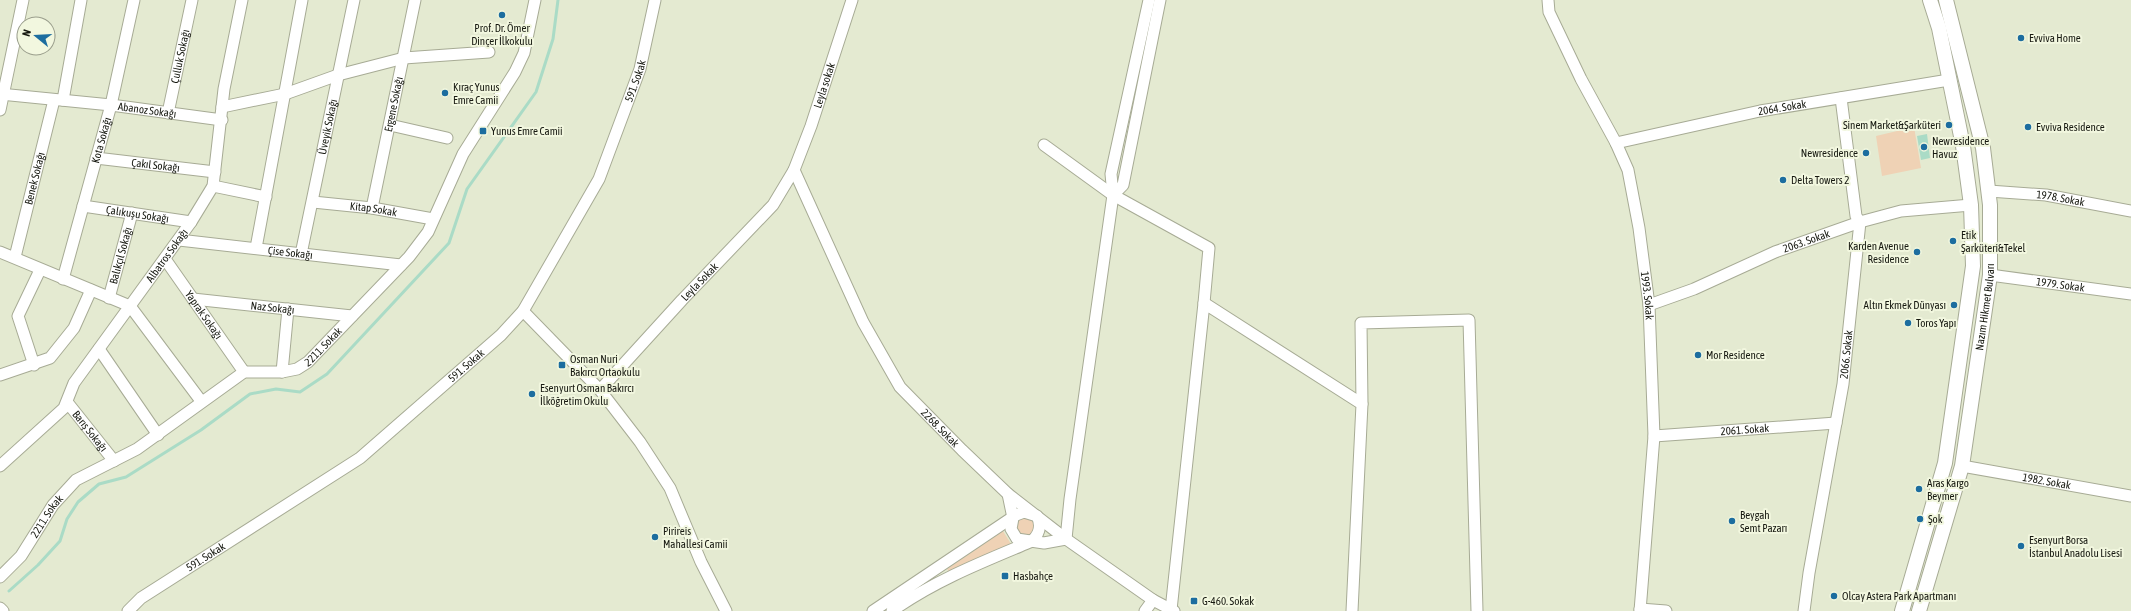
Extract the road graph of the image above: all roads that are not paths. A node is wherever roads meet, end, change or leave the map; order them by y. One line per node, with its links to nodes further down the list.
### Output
1 (23, 0): 21 (street)
2 (81, 0): 24 (street, Benek Sokağı)
3 (134, 0): 25 (street, Kota Sokağı)
4 (192, 0): 28 (street, Çulluk Sokağı)
5 (242, 0): 26 (street, Albatros Sokağı)
6 (302, 0): 22 (street)
7 (354, 0): 19 (street, Üveyik Sokağı)
8 (415, 0): 18 (street, Ergene Sokağı)
9 (535, 0): 47 (street, 2211. Sokak)
10 (655, 0): 69 (street, 591. Sokak)
11 (852, 0): 35 (street, Leyla sokak)
12 (1149, 0): 39 (street)
13 (1160, 0): 39 (street)
14 (1548, 0): 32 (street, 1993. Sokak)
15 (1930, 0): 20 (main road, Nazım Hikmet Bulvarı)
16 (1946, 0): 38 (main road, Nazım Hikmet Bulvarı)
17 (489, 52): 18 (street)
18 (404, 58): 19 (street); 30 (street, Ergene Sokağı)
19 (338, 75): 22 (street); 41 (street, Üveyik Sokağı)
20 (1950, 80): 23 (street, 2064. Sokak); 42 (main road, Nazım Hikmet Bulvarı)
21 (2, 94): 24 (street, Abanoz Sokağı); 27 (street)
22 (285, 94): 26 (street); 40 (street)
23 (1841, 98): 32 (street, 2064. Sokak); 49 (street, 2066. Sokak)
24 (58, 100): 25 (street, Abanoz Sokağı); 54 (street, Benek Sokağı)
25 (111, 105): 28 (street, Abanoz Sokağı); 34 (street, Kota Sokağı)
26 (222, 107): 29 (street, Albatros Sokağı)
27 (0, 110)
28 (168, 113): 29 (street, Abanoz Sokağı)
29 (222, 120): 36 (street, Albatros Sokağı)
30 (390, 125): 31 (street); 44 (street, Ergene Sokağı)
31 (447, 138)
32 (1616, 143): 66 (street, 1993. Sokak)
33 (1044, 144): 39 (street)
34 (96, 158): 36 (street, Çakıl Sokağı); 43 (street, Kota Sokağı)
35 (794, 170): 76 (street, Leyla Sokak); 87 (street, 2268. Sokak)
36 (215, 172): 37 (street, Albatros Sokağı)
37 (213, 186): 40 (street); 48 (street, Albatros Sokağı)
38 (1989, 191): 45 (street, 1978. Sokak); 59 (main road, Nazım Hikmet Bulvarı)
39 (1113, 195): 65 (street); 91 (street)
40 (266, 197): 51 (street)
41 (313, 202): 44 (street, Kitap Sokak); 53 (street, Üveyik Sokağı)
42 (1971, 205): 49 (street, 2063. Sokak); 57 (main road, Nazım Hikmet Bulvarı)
43 (83, 206): 46 (street, Çalıkuşu Sokağı); 60 (street, Kota Sokağı)
44 (372, 208): 47 (street, Kitap Sokak)
45 (2131, 211)
46 (132, 213): 48 (street, Çalıkuşu Sokağı); 63 (street, Balıkçıl Sokağı)
47 (433, 219): 56 (street, 2211. Sokak)
48 (191, 222): 50 (street, Albatros Sokağı)
49 (1860, 222): 66 (street, 2063. Sokak); 80 (street, 2066. Sokak)
50 (179, 240): 51 (street, Çise Sokağı); 55 (street, Albatros Sokağı)
51 (256, 248): 53 (street, Çise Sokağı)
52 (0, 252): 54 (street)
53 (301, 254): 56 (street, Çise Sokağı)
54 (15, 257): 58 (street)
55 (165, 259): 64 (street, Yaprak Sokağı); 67 (street, Albatros Sokağı)
56 (401, 265): 70 (street, 2211. Sokak)
57 (1973, 266): 59 (main road); 84 (main road, Nazım Hikmet Bulvarı)
58 (40, 270): 60 (street); 72 (street)
59 (1990, 275): 62 (street, 1979. Sokak); 86 (main road, Nazım Hikmet Bulvarı)
60 (64, 279): 61 (street)
61 (91, 290): 63 (street); 72 (street)
62 (2131, 294)
63 (109, 298): 67 (street)
64 (193, 298): 68 (street, Naz Sokağı); 73 (street, Yaprak Sokağı)
65 (1204, 303): 79 (street); 96 (street)
66 (1649, 305): 82 (street, 1993. Sokak)
67 (130, 306): 71 (street, Albatros Sokağı); 77 (street)
68 (288, 309): 70 (street, Naz Sokağı); 74 (street)
69 (523, 311): 76 (street); 99 (street, 591. Sokak)
70 (352, 316): 74 (street, 2211. Sokak)
71 (99, 349): 78 (street, Albatros Sokağı); 81 (street)
72 (34, 365): 75 (street)
73 (244, 372): 74 (street, 2211. Sokak); 77 (street, 2211. Sokak)
74 (282, 372)
75 (0, 375)
76 (600, 390): 100 (street)
77 (201, 401): 81 (street, 2211. Sokak)
78 (67, 402): 83 (street, Barış Sokağı); 85 (street, Albatros Sokağı)
79 (1362, 404): 104 (street); 105 (street)
80 (1836, 423): 82 (street, 2061. Sokak); 107 (street, 2066. Sokak)
81 (158, 435): 83 (street, 2211. Sokak)
82 (1654, 436): 97 (street, 1993. Sokak)
83 (114, 461): 93 (street, 2211. Sokak)
84 (1945, 463): 86 (main road); 108 (main road, Nazım Hikmet Bulvarı)
85 (0, 465)
86 (1962, 466): 88 (street, 1982. Sokak); 109 (main road, Nazım Hikmet Bulvarı)
87 (1008, 494): 89 (street, 2268. Sokak); 90 (street)
88 (2131, 496)
89 (1037, 516): 90 (street); 91 (street, 2268. Sokak); 92 (street)
90 (1013, 518): 92 (street); 101 (street)
91 (1066, 539): 92 (street); 94 (street, 2268. Sokak)
92 (1030, 542): 102 (street)
93 (0, 577)
94 (1153, 600): 96 (street, 2268. Sokak); 103 (street)
95 (0, 608): 98 (street)
96 (1173, 610)
97 (1640, 610): 106 (street)
98 (3, 611)
99 (128, 611)
100 (726, 611)
101 (873, 611)
102 (892, 611)
103 (1145, 611)
104 (1352, 611)
105 (1477, 611)
106 (1666, 611)
107 (1804, 611)
108 (1902, 611)
109 (1919, 611)

